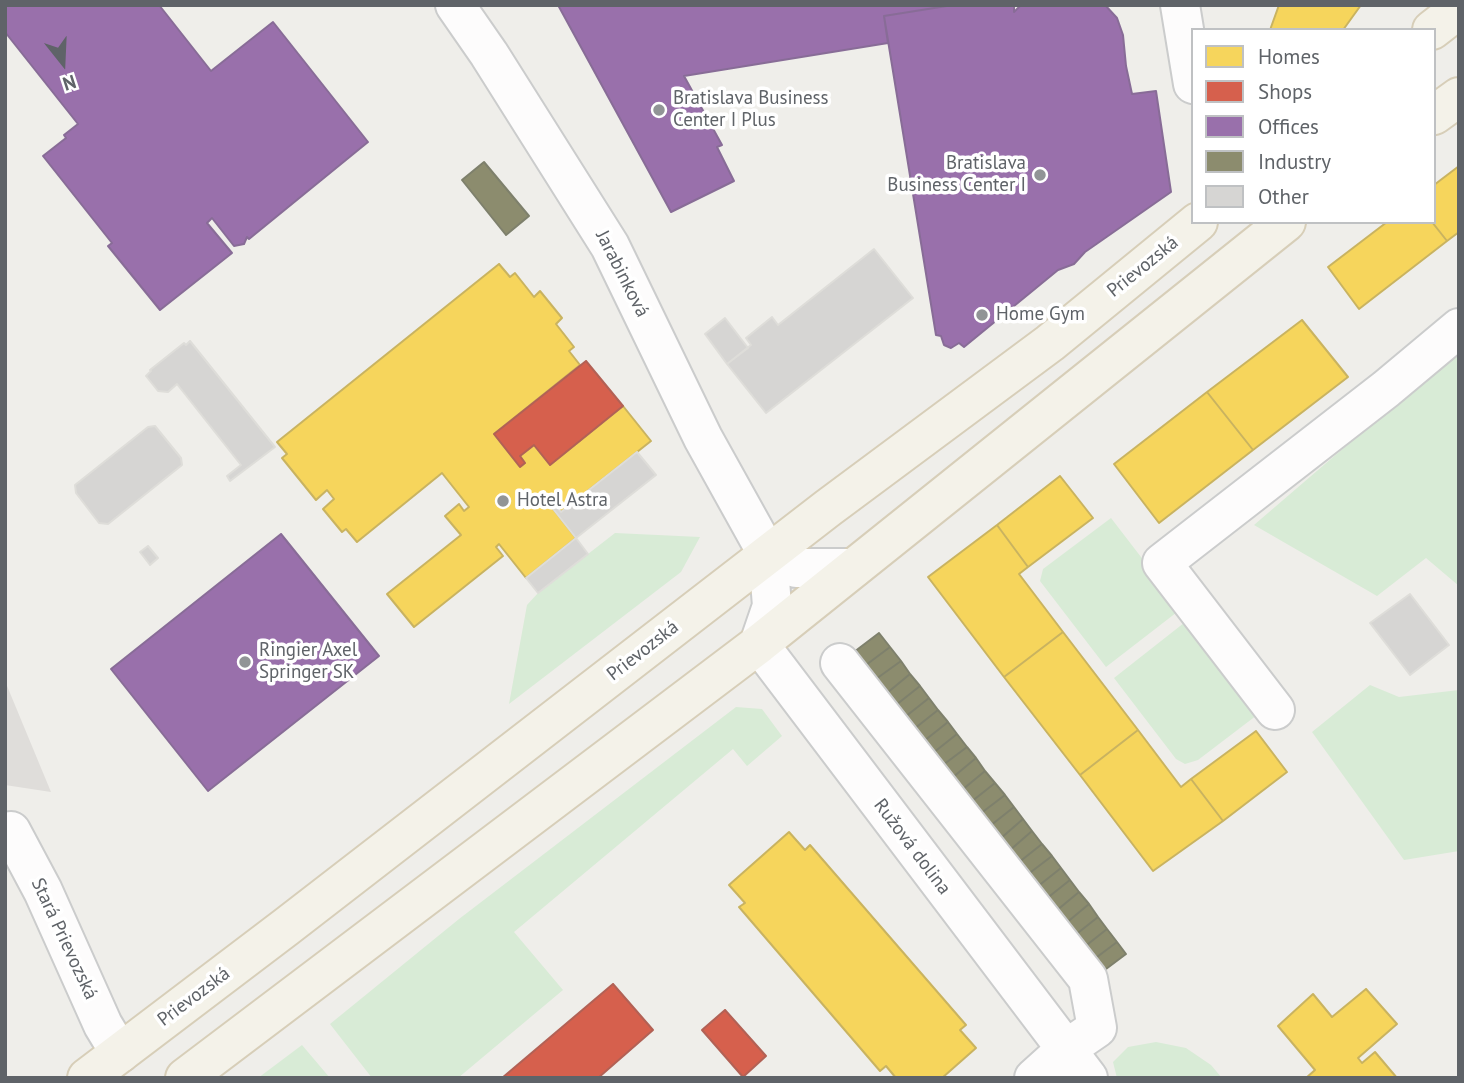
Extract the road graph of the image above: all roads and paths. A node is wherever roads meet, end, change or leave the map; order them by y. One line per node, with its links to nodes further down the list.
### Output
1 (455, 5): 11 (street, Jarabinková)
2 (1180, 5): 5 (street)
3 (1459, 9): 4 (main road)
4 (1435, 28)
5 (1191, 73)
6 (1459, 97): 7 (main road)
7 (1436, 114)
8 (1196, 224): 11 (main road, Prievozská)
9 (1283, 224): 12 (main road)
10 (1459, 328): 15 (street)
11 (768, 555): 12 (street); 13 (street, Jarabinková); 17 (main road, Prievozská)
12 (853, 568): 13 (main road)
13 (759, 644): 18 (street, Ružová dolina); 20 (main road)
14 (840, 663): 18 (street)
15 (1275, 710)
16 (5, 832): 17 (street, Stará Prievozská)
17 (120, 1054): 19 (main road, Prievozská)
18 (1077, 1064): 21 (street)
19 (87, 1078)
20 (185, 1078)
21 (1034, 1078)

